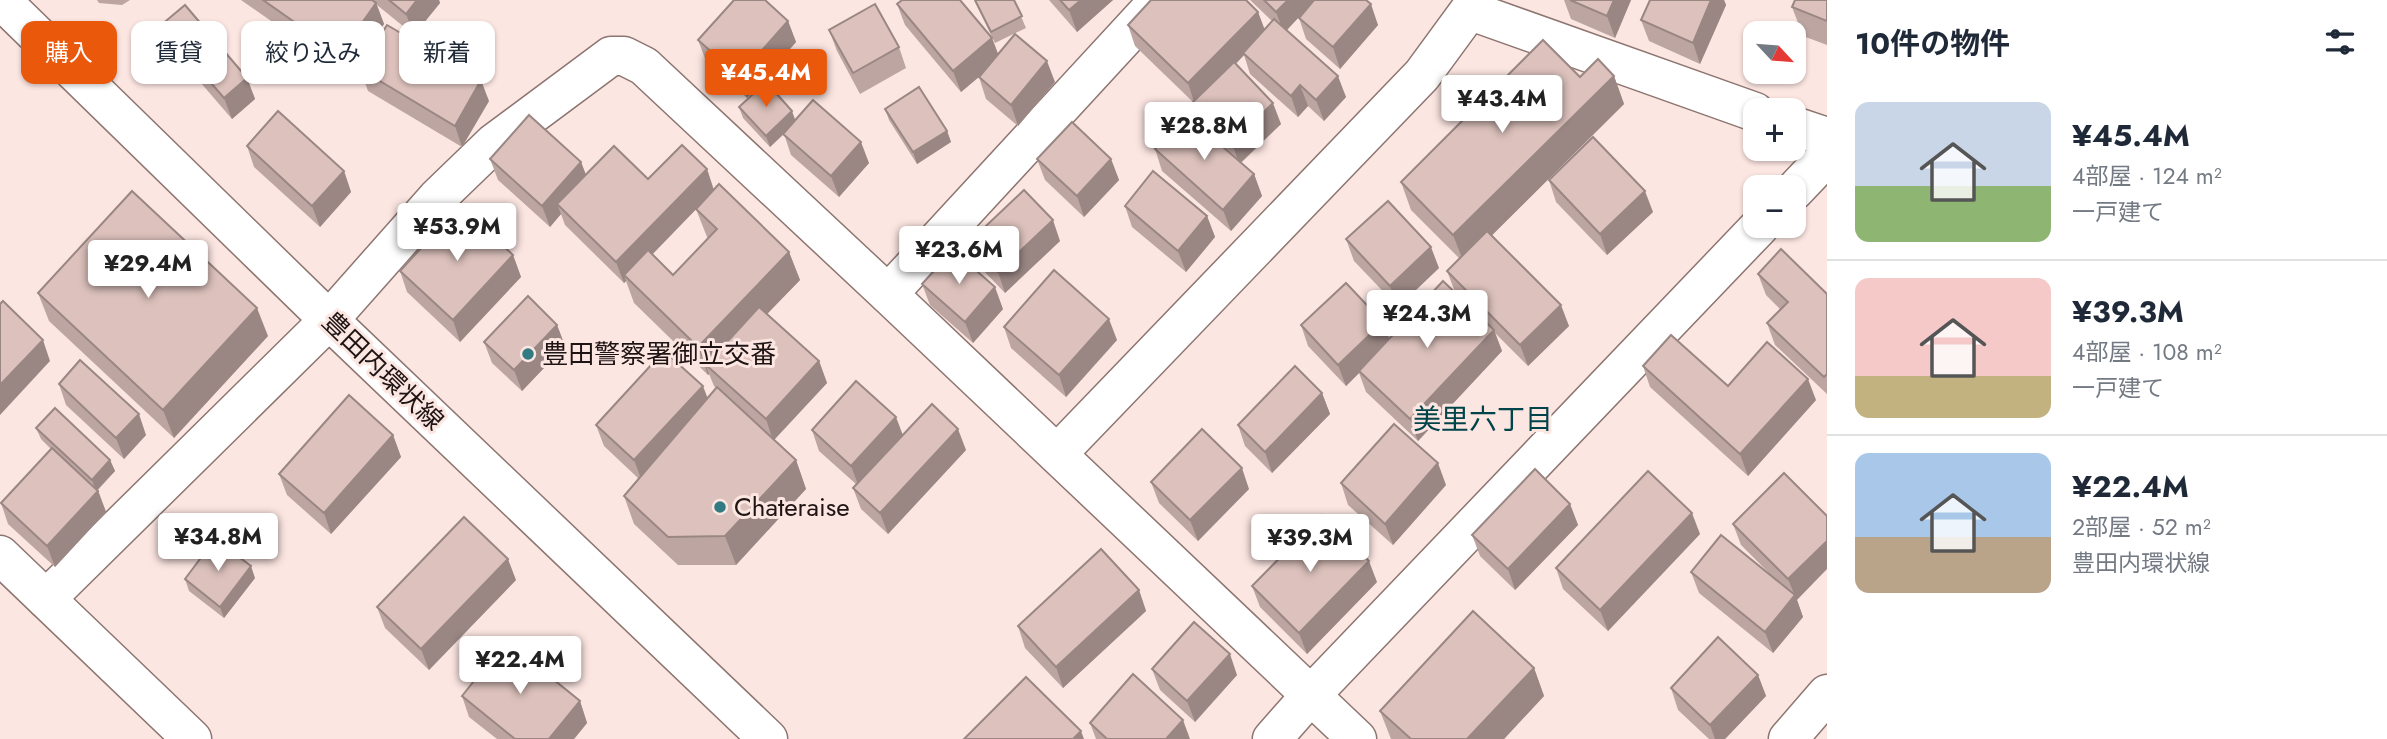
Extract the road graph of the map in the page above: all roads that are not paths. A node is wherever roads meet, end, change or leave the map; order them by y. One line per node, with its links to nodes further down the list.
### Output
1 (1, 0): 11 (street, 豊田内環状線)
2 (1158, 0): 10 (street)
3 (1474, 6): 4 (street); 12 (street)
4 (1743, 107)
5 (1806, 130): 6 (street)
6 (1827, 138)
7 (1827, 156): 8 (street)
8 (1806, 178)
9 (1749, 238): 16 (street)
10 (888, 294): 11 (street); 12 (street)
11 (329, 320): 14 (street); 18 (street, 豊田内環状線)
12 (1057, 454): 16 (street)
13 (0, 555): 14 (street)
14 (46, 599): 17 (street)
15 (1827, 694): 21 (street)
16 (1310, 696): 19 (street); 20 (street)
17 (192, 739)
18 (768, 739)
19 (1272, 739)
20 (1357, 739)
21 (1788, 739)

